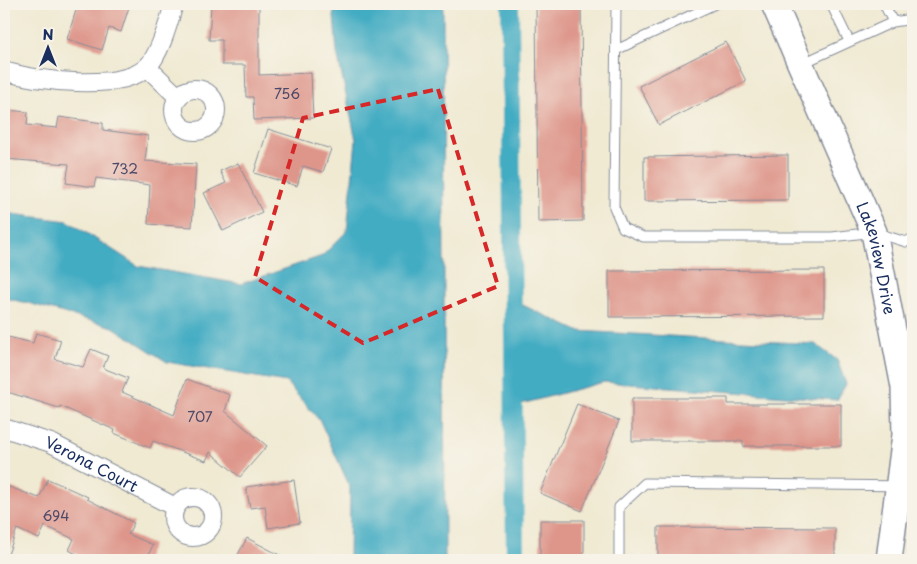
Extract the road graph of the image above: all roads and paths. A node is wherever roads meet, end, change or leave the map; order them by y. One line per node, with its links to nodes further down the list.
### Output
1 (174, 4): 12 (street)
2 (616, 4): 10 (lane)
3 (715, 4): 10 (lane)
4 (774, 4): 11 (street, Lakeview Drive)
5 (831, 4): 9 (lane)
6 (884, 4): 8 (lane)
7 (913, 19): 8 (lane)
8 (893, 22): 9 (lane)
9 (849, 41): 11 (lane)
10 (616, 50): 15 (lane)
11 (800, 64): 15 (street, Lakeview Drive)
12 (147, 67): 13 (street); 14 (street)
13 (4, 71)
14 (178, 97)
15 (874, 232): 16 (lane); 18 (street, Lakeview Drive)
16 (913, 238)
17 (4, 428): 19 (street, Verona Court)
18 (907, 486): 20 (lane); 21 (street, Lakeview Drive)
19 (175, 507)
20 (620, 560)
21 (889, 560)

